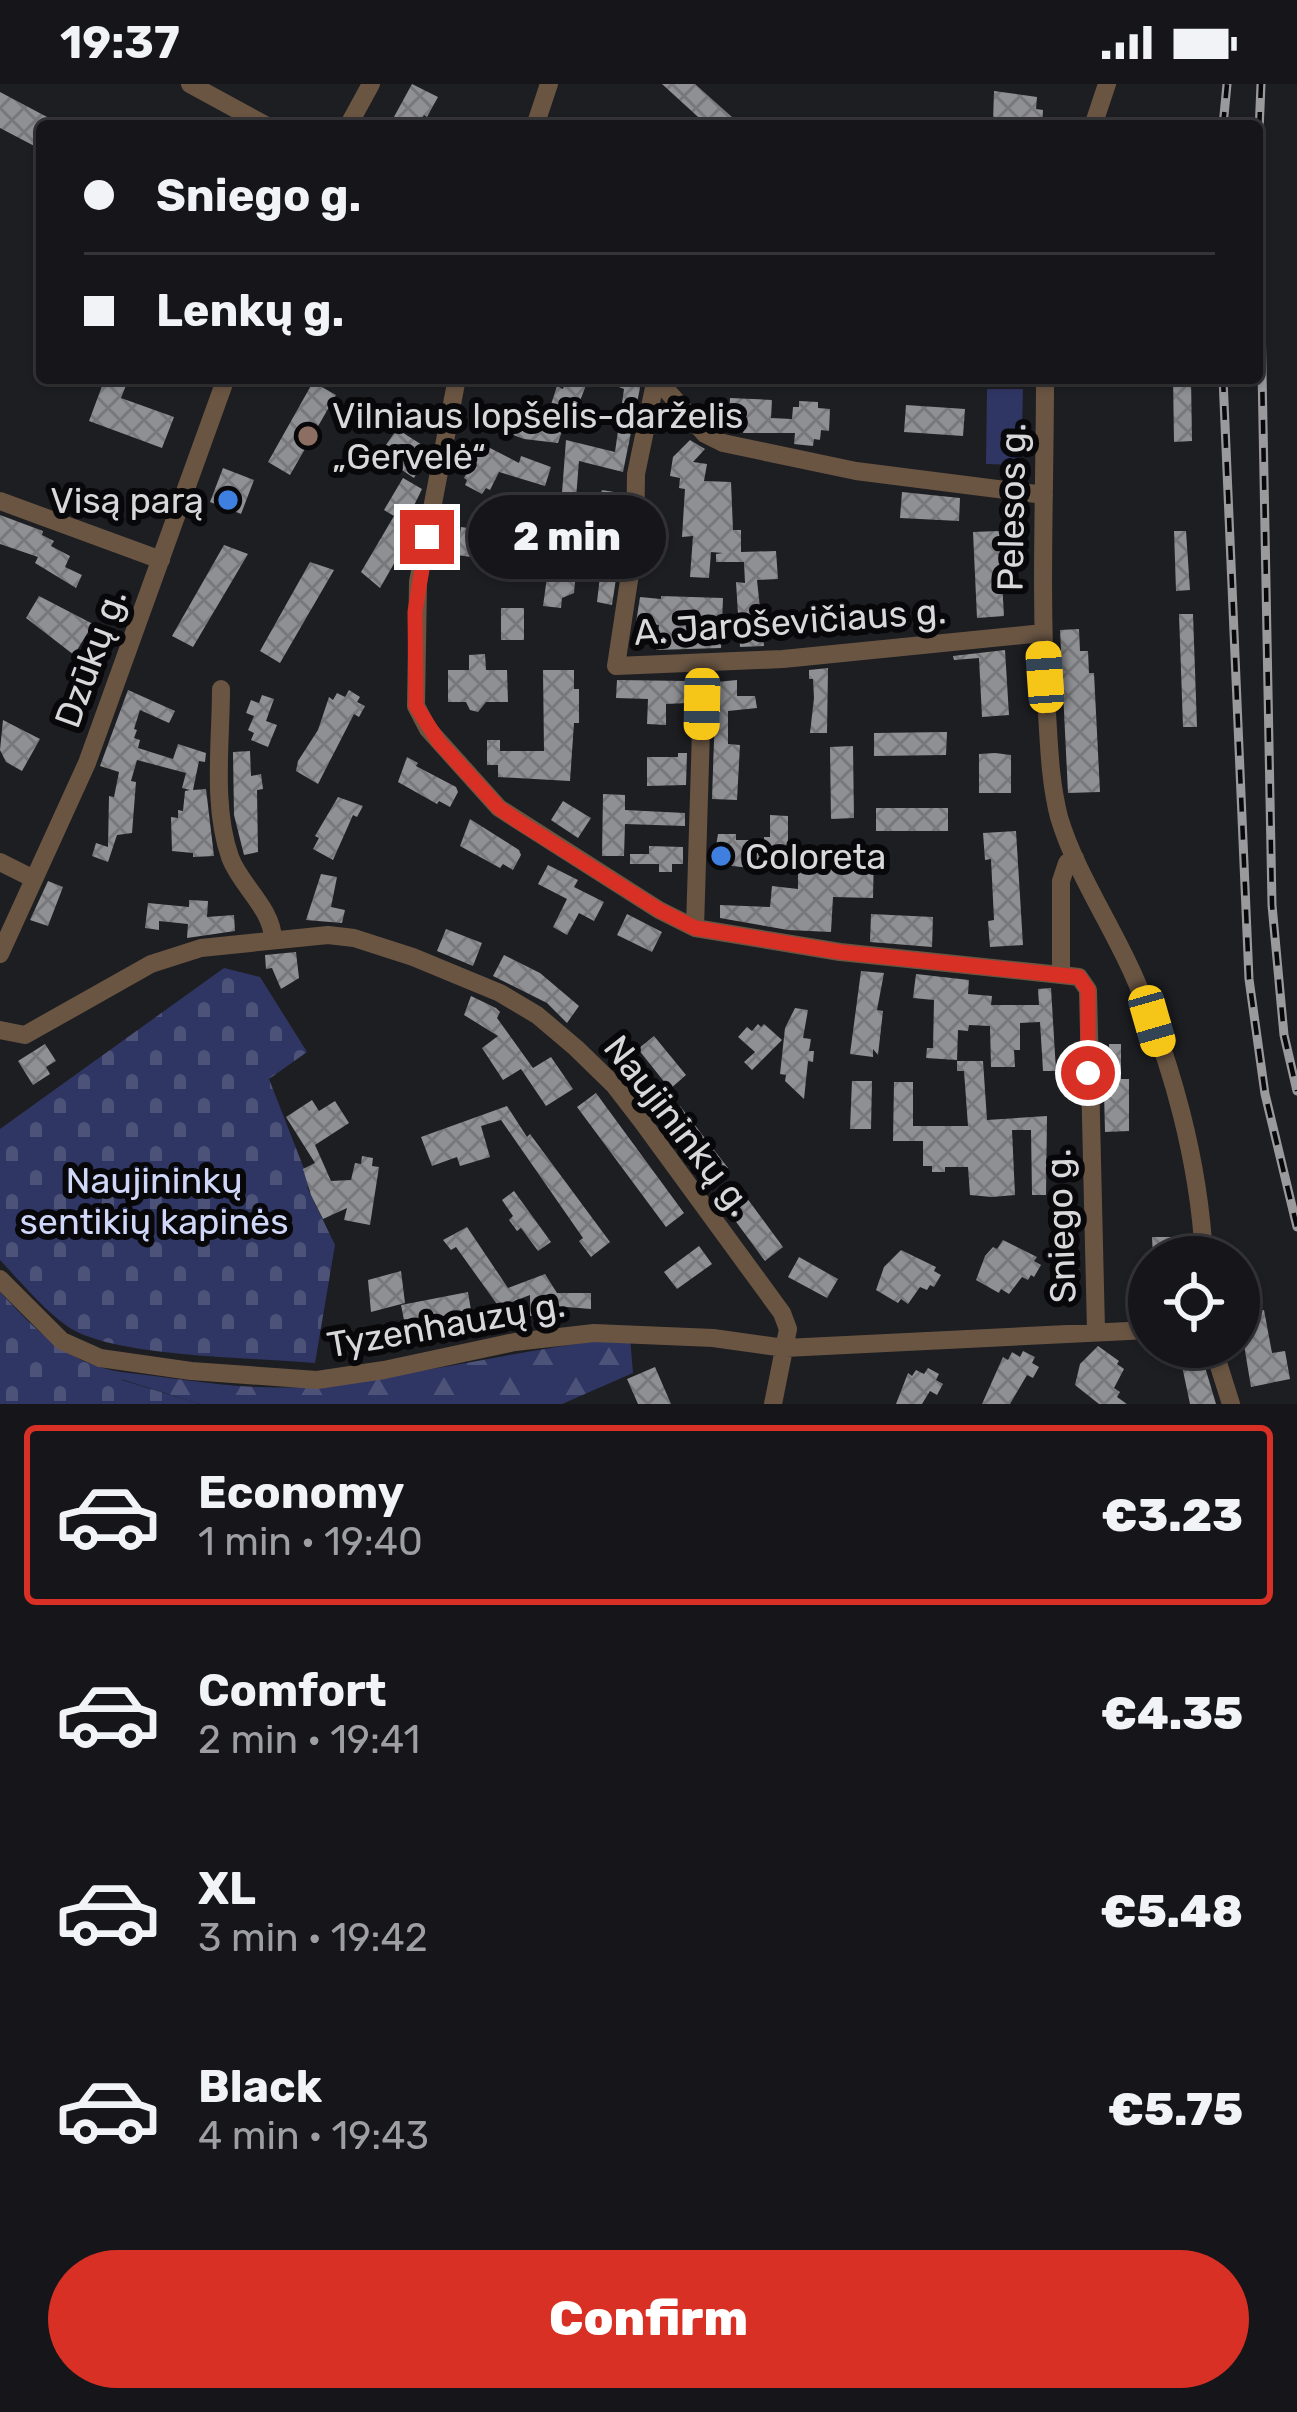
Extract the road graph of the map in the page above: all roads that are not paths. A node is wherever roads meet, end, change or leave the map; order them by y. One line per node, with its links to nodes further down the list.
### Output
1 (190, 84): 5 (street)
2 (370, 84): 6 (street)
3 (549, 84): 7 (street)
4 (1107, 84): 8 (street)
5 (256, 120)
6 (351, 120)
7 (537, 120)
8 (1095, 120)
9 (224, 384): 16 (street, Dzūkų g.)
10 (456, 384): 23 (street)
11 (655, 384): 18 (street, A. Jaroševičiaus g.)
12 (662, 384): 14 (street)
13 (1045, 384): 14 (street, Pelesos g.)
14 (1045, 495): 17 (street, Pelesos g.)
15 (0, 501): 16 (street)
16 (161, 560): 22 (street, Dzūkų g.)
17 (1042, 633): 18 (street, A. Jaroševičiaus g.); 20 (street, Pelesos g.)
18 (703, 664): 23 (street)
19 (221, 688): 24 (street)
20 (1076, 858): 26 (street); 28 (street, Pelesos g.)
21 (0, 862): 22 (street)
22 (34, 879): 25 (street, Dzūkų g.)
23 (695, 928): 26 (street)
24 (273, 939): 27 (street, Naujininkų g.); 32 (street, Naujininkų g.)
25 (0, 954)
26 (1061, 975): 30 (street, Sniego g.)
27 (0, 1030)
28 (1203, 1236)
29 (0, 1279): 32 (street, Tyzenhauzų g.)
30 (1096, 1330): 31 (street, Tyzenhauzų g.); 32 (street, Tyzenhauzų g.)
31 (1128, 1330)
32 (785, 1348): 34 (street)
33 (1220, 1368): 35 (street)
34 (773, 1404)
35 (1231, 1404)

